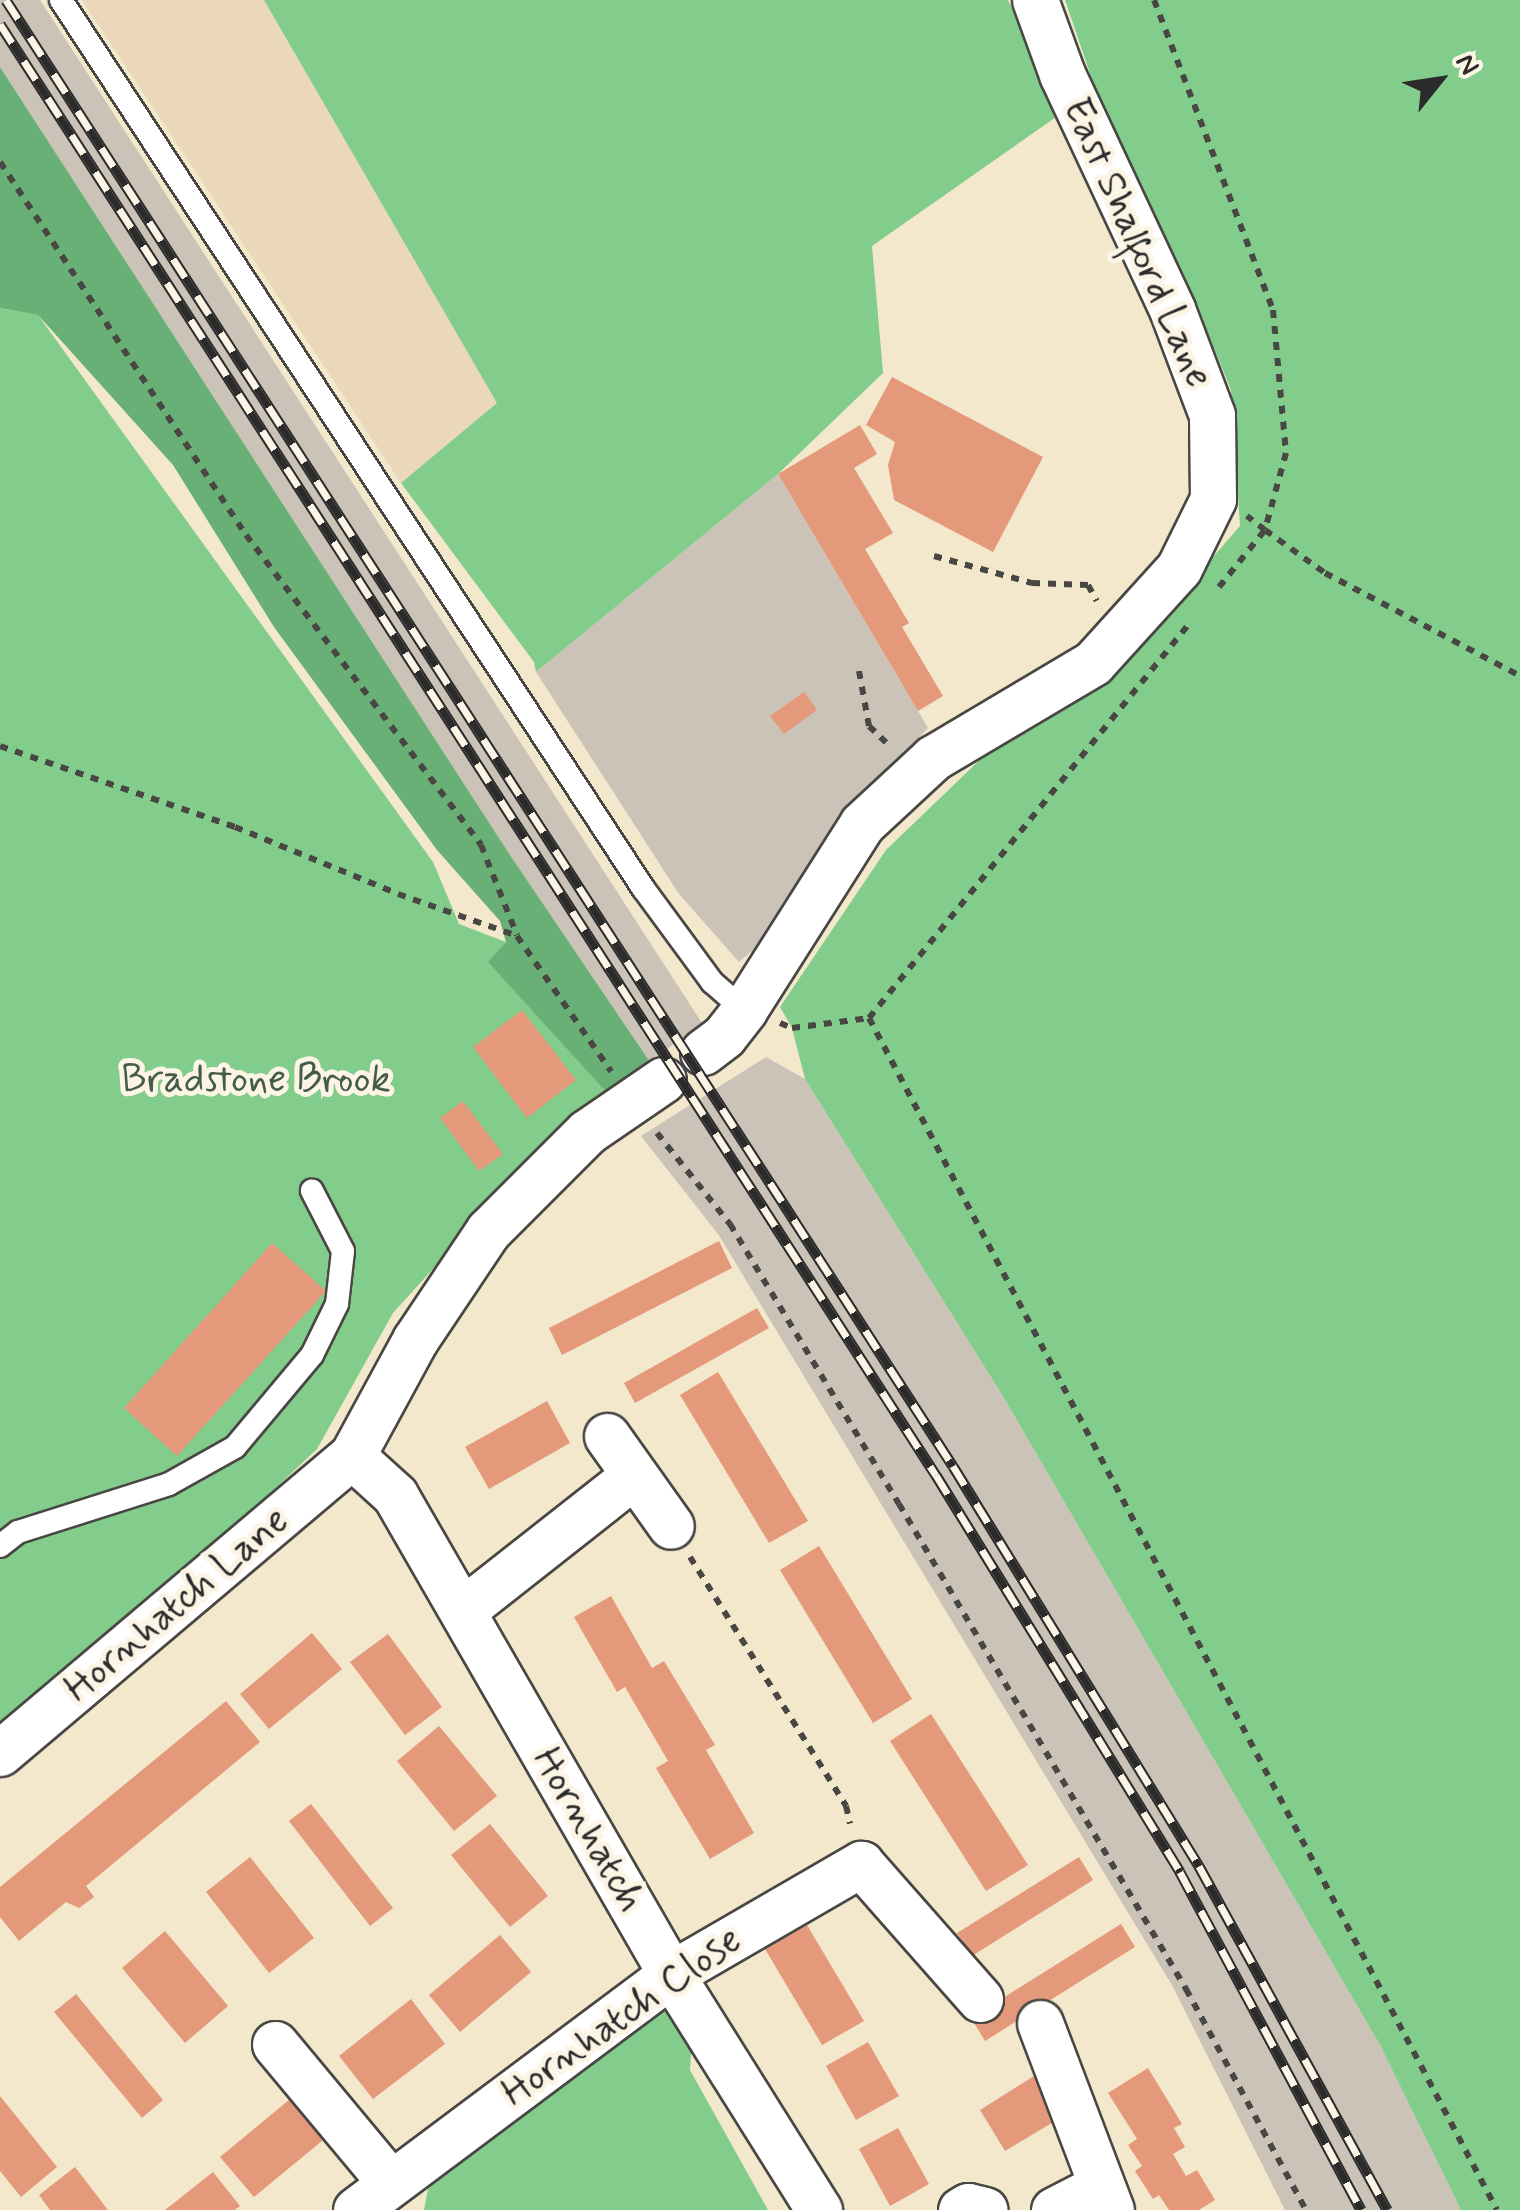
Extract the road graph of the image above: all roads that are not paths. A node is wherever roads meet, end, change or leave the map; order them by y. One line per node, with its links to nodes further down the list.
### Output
1 (62, 0): 3 (lane)
2 (1036, 0): 3 (street, East Shalford Lane)
3 (744, 1010): 4 (street, East Shalford Lane)
4 (703, 1052): 5 (lane, East Shalford Lane)
5 (647, 1091): 8 (street, East Shalford Lane)
6 (312, 1191): 11 (lane)
7 (607, 1436): 9 (street)
8 (352, 1456): 12 (street, Hornhatch); 13 (street, Hornhatch Lane)
9 (633, 1476): 10 (street); 12 (street)
10 (671, 1526)
11 (0, 1546)
12 (463, 1610): 14 (street, Hornhatch)
13 (0, 1753)
14 (671, 1974): 15 (street, Hornhatch Close); 19 (street, Hornhatch Close); 20 (street, Hornhatch)
15 (980, 1999)
16 (1040, 2023): 18 (street)
17 (275, 2044): 19 (street)
18 (1106, 2198): 23 (street)
19 (370, 2202)
20 (819, 2210)
21 (961, 2210): 22 (street)
22 (985, 2210)
23 (1054, 2210)

